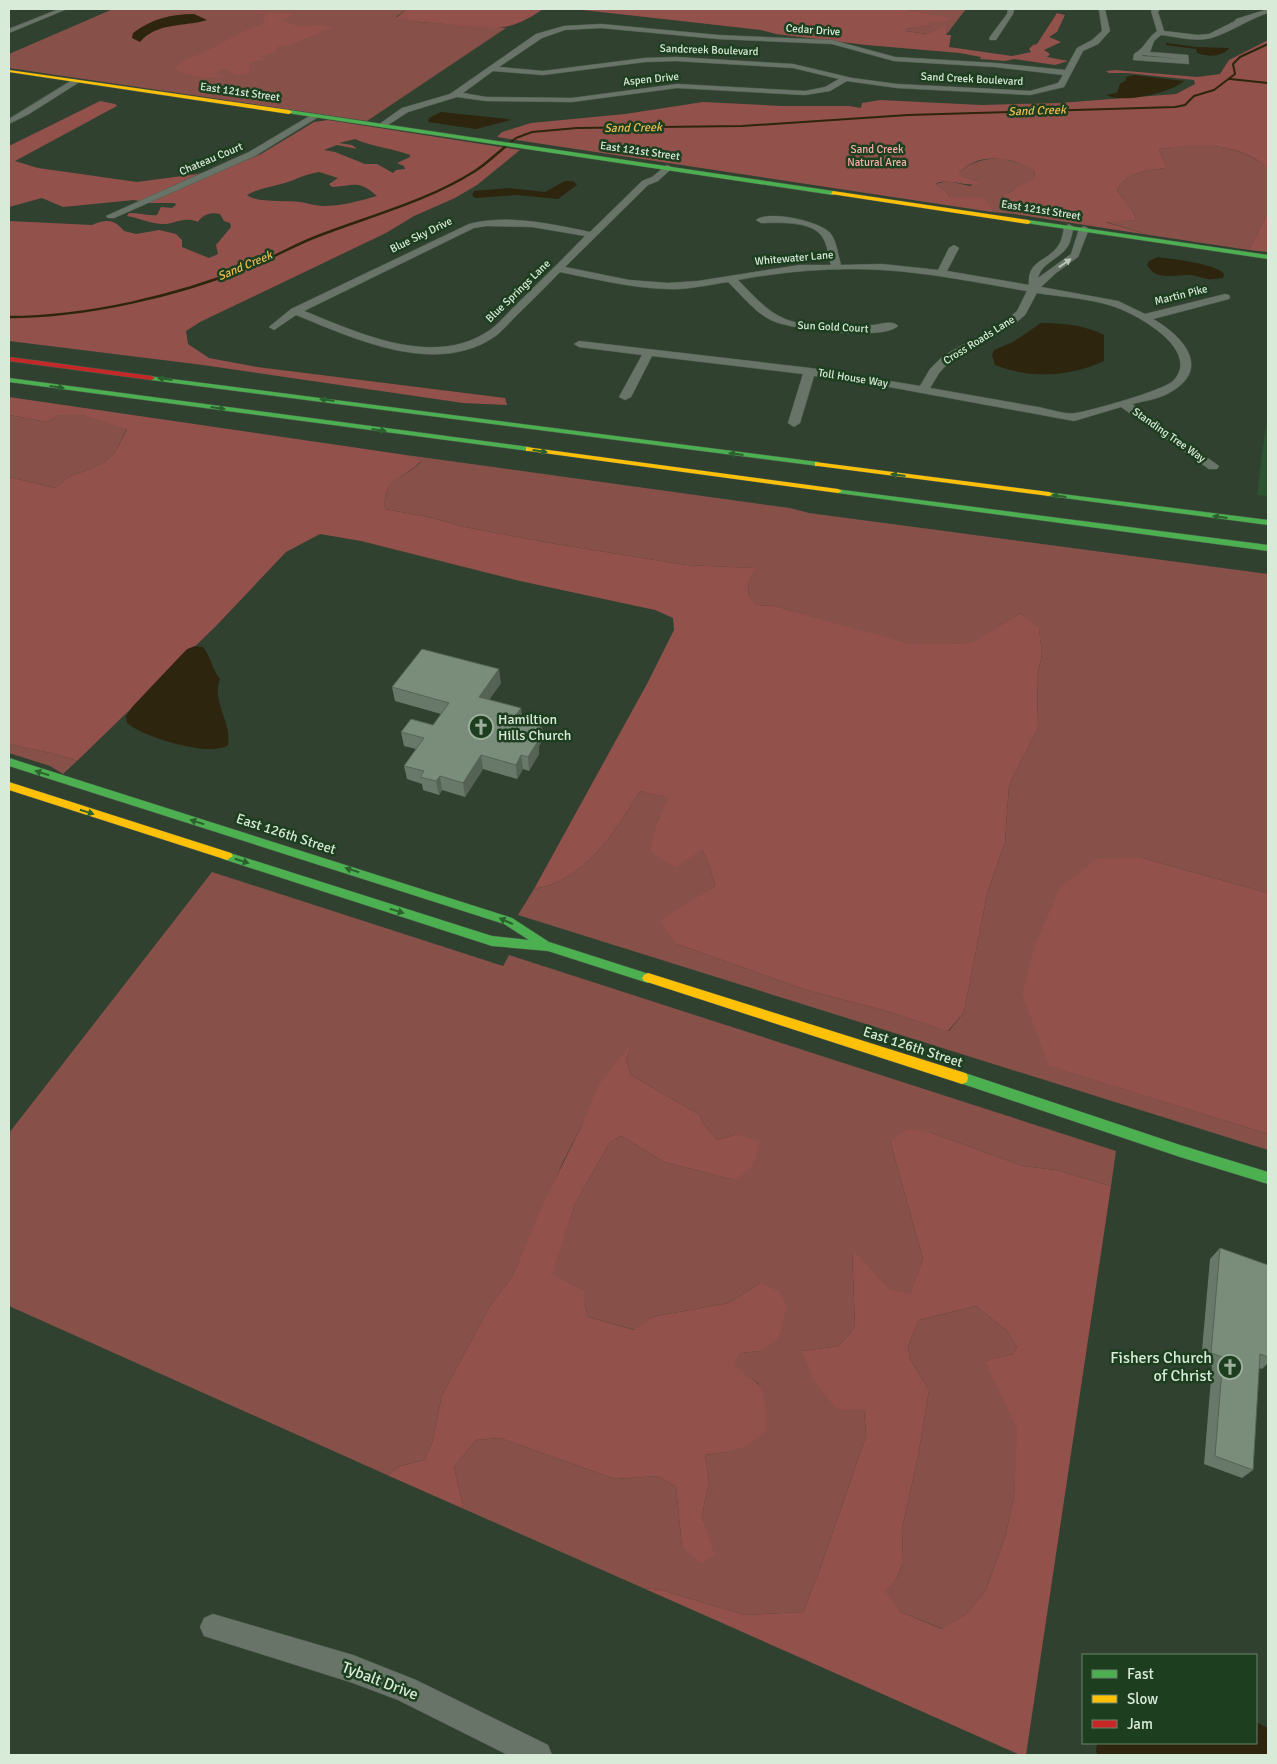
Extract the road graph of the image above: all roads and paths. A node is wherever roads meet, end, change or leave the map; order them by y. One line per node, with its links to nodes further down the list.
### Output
1 (64, 9): 11 (street)
2 (1011, 9): 14 (street)
3 (1102, 9): 18 (street, Sand Creek Boulevard)
4 (1157, 9): 12 (street)
5 (1264, 10): 6 (street)
6 (1248, 18): 9 (street); 13 (street)
7 (574, 19): 8 (street)
8 (582, 26): 16 (street, Cedar Drive); 18 (street, Cedar Drive)
9 (1209, 26)
10 (1200, 28): 13 (street)
11 (10, 31)
12 (1160, 33): 13 (street); 15 (street)
13 (1203, 37)
14 (993, 38)
15 (1185, 57)
16 (492, 69): 19 (street, Sandcreek Boulevard); 21 (street, Cedar Drive)
17 (9, 71): 20 (main road, East 121st Street)
18 (1069, 73): 19 (street, Sand Creek Boulevard)
19 (847, 78): 21 (street, Aspen Drive)
20 (81, 81): 22 (main road, East 121st Street); 23 (street)
21 (456, 94): 24 (street, Cedar Drive)
22 (316, 116): 24 (main road, East 121st Street); 26 (street, Chateau Court)
23 (9, 122)
24 (388, 126): 25 (main road, East 121st Street)
25 (662, 167): 28 (main road, East 121st Street); 30 (street, Blue Springs Lane)
26 (112, 216)
27 (761, 220): 33 (street)
28 (1069, 227): 29 (main road, East 121st Street); 37 (street, Cross Roads Lane)
29 (1084, 229): 32 (main road, East 121st Street); 37 (street, Cross Roads Lane, one-way to 29)
30 (593, 235): 34 (street, Blue Springs Lane); 39 (street, Blue Sky Drive)
31 (954, 248): 35 (street)
32 (1268, 257)
33 (836, 266): 35 (street, Whitewater Lane); 36 (street, Whitewater Lane)
34 (558, 269): 36 (street, Whitewater Lane); 39 (street, Blue Springs Lane)
35 (941, 274): 37 (street, Whitewater Lane)
36 (730, 278): 41 (street, Sun Gold Court)
37 (1034, 288): 40 (street, Whitewater Lane); 48 (street, Cross Roads Lane)
38 (1225, 297): 40 (street, Martin Pike)
39 (294, 311): 42 (street, Blue Sky Drive)
40 (1143, 318): 50 (street, Toll House Way)
41 (893, 326)
42 (274, 327)
43 (579, 344): 44 (street, Toll House Way)
44 (648, 353): 46 (street, Toll House Way); 49 (street)
45 (9, 359): 53 (main road, one-way to 45)
46 (810, 371): 48 (street, Toll House Way); 51 (street)
47 (9, 380): 54 (main road, one-way to 54)
48 (923, 390): 50 (street, Toll House Way)
49 (625, 397)
50 (1124, 404): 52 (street, Standing Tree Way)
51 (794, 423)
52 (1213, 466)
53 (1268, 523)
54 (1268, 548)
55 (9, 762): 57 (main road, East 126th Street, one-way to 55)
56 (9, 786): 57 (main road, East 126th Street, one-way to 57)
57 (548, 946): 58 (main road, East 126th Street)
58 (1268, 1178)
59 (213, 1627): 60 (street, Tybalt Drive)
60 (534, 1754)

